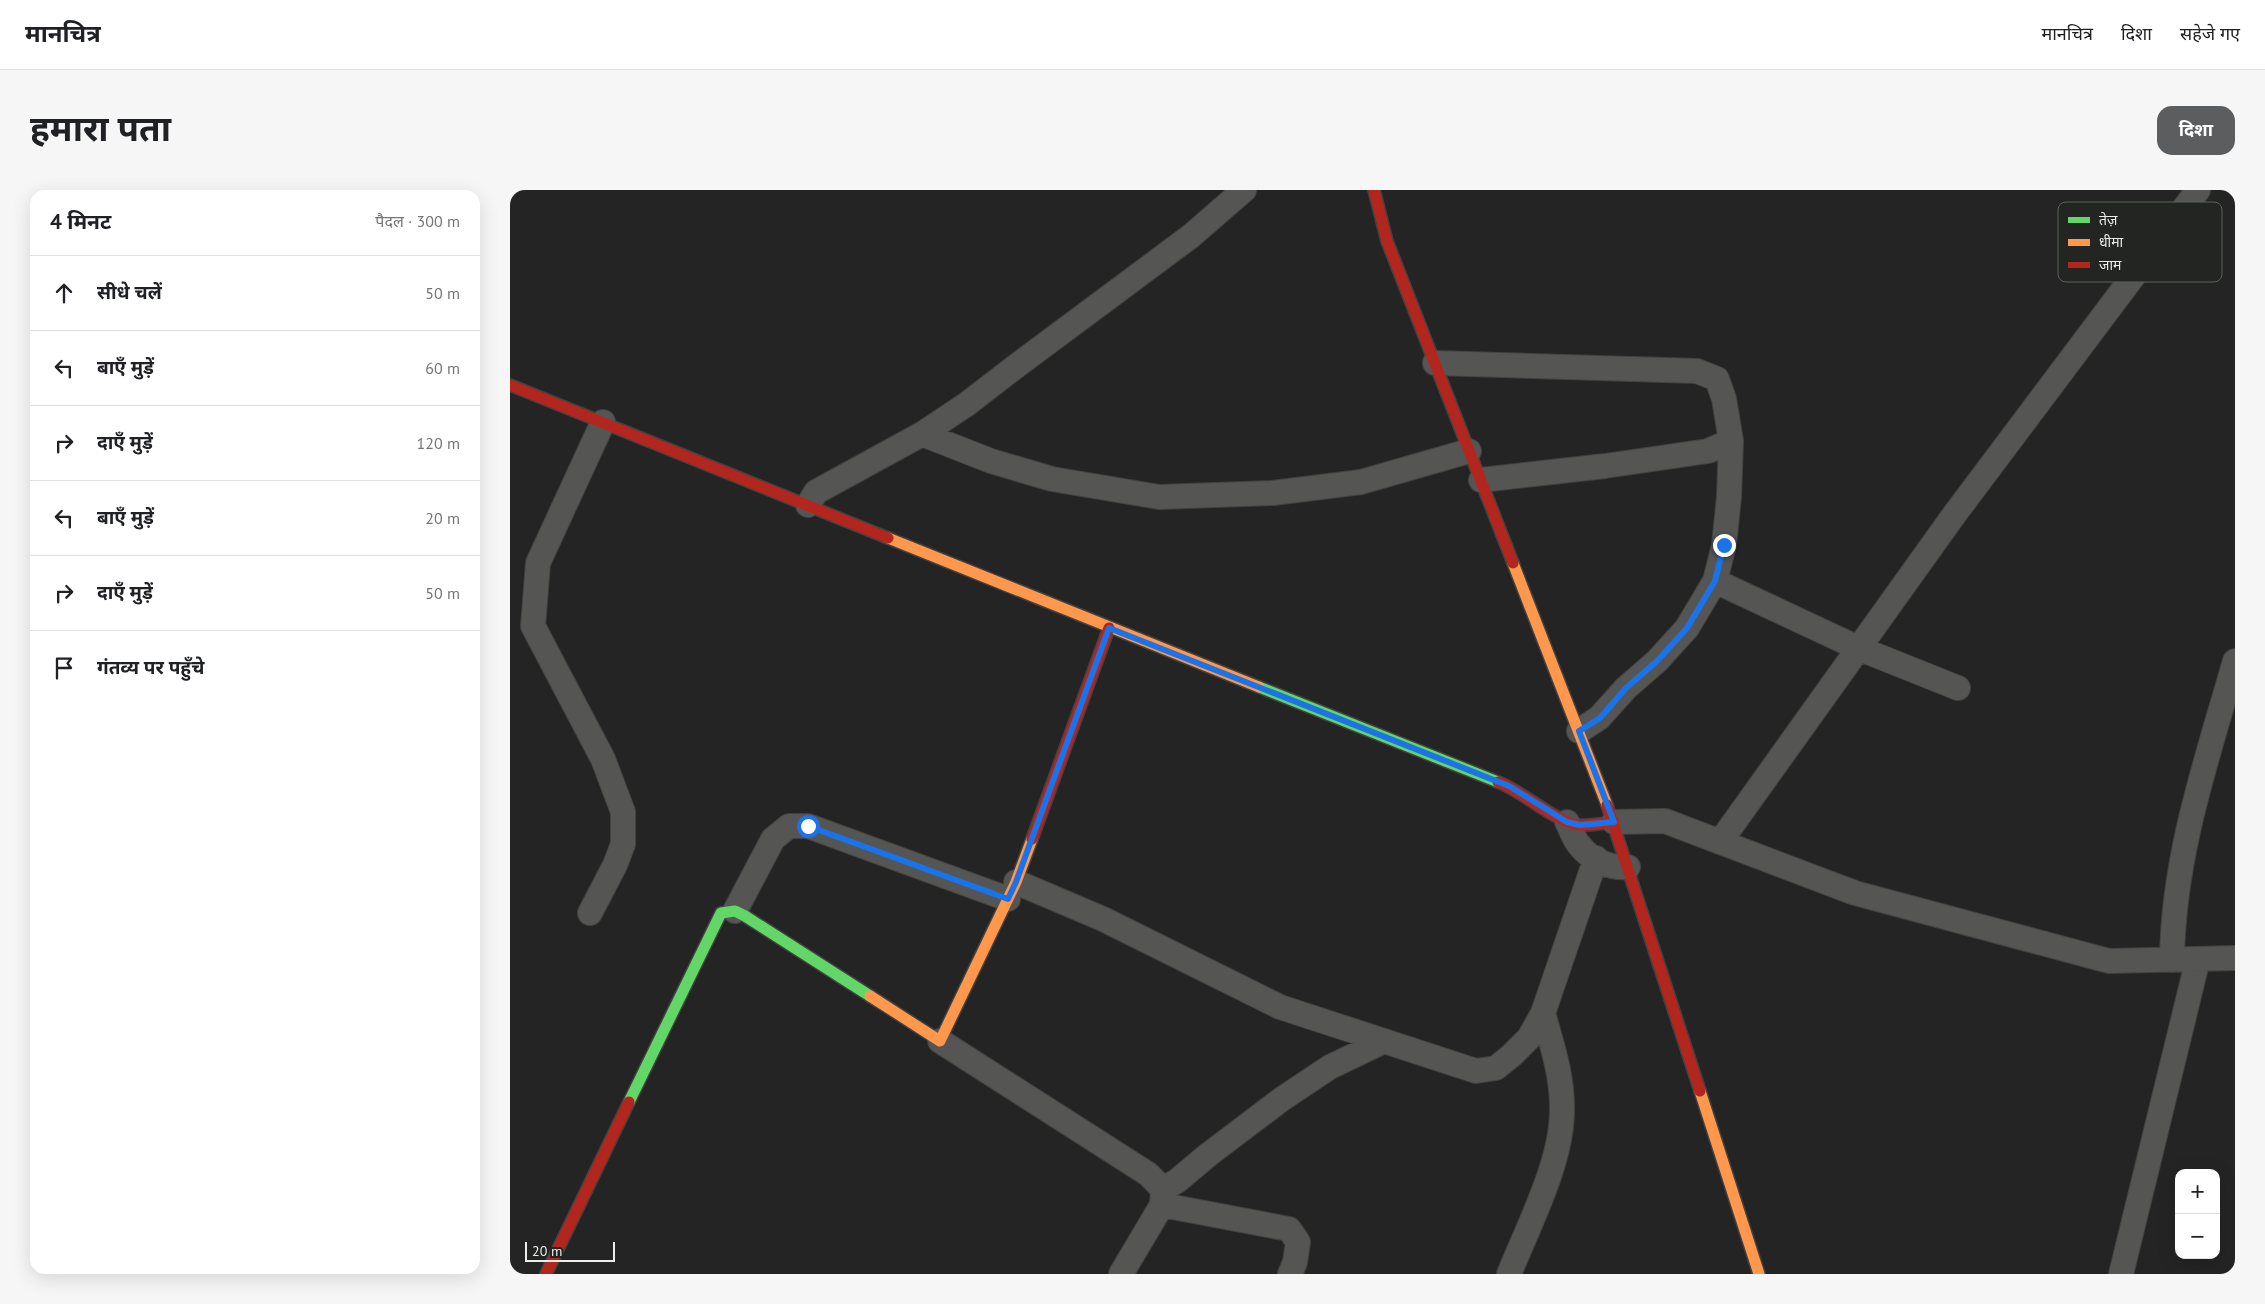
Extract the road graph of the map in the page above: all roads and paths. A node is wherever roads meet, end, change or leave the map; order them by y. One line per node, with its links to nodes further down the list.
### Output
1 (1244, 190): 9 (street)
2 (1374, 190): 6 (street)
3 (2198, 190): 4 (street)
4 (2189, 202)
5 (2129, 282): 16 (street)
6 (1435, 363): 10 (street); 11 (street)
7 (510, 385): 8 (street)
8 (603, 422): 13 (street); 27 (street)
9 (922, 434): 11 (street); 13 (street)
10 (1731, 441): 12 (street); 14 (street)
11 (1469, 451): 12 (street)
12 (1481, 480): 19 (street)
13 (808, 505): 15 (street)
14 (1715, 581): 16 (street); 19 (street)
15 (1109, 628): 20 (street); 25 (street)
16 (1858, 648): 18 (street); 22 (street)
17 (2235, 660): 30 (street)
18 (1958, 688)
19 (1579, 731): 21 (street)
20 (1567, 822): 21 (street); 23 (street)
21 (1614, 822): 22 (street); 24 (street)
22 (1720, 842): 30 (street)
23 (1596, 858): 24 (street); 31 (street)
24 (1628, 867): 39 (street)
25 (1012, 891): 26 (street); 32 (street); 33 (street)
26 (735, 911): 32 (street); 35 (street)
27 (590, 913)
28 (2235, 958): 29 (street)
29 (2198, 959): 30 (street); 40 (street)
30 (2172, 960)
31 (1543, 1013): 33 (street); 38 (street)
32 (940, 1041): 34 (street)
33 (1382, 1042): 34 (street)
34 (1162, 1197): 36 (street); 37 (street)
35 (546, 1274)
36 (1121, 1274)
37 (1290, 1274)
38 (1509, 1274)
39 (1759, 1274)
40 (2121, 1274)

